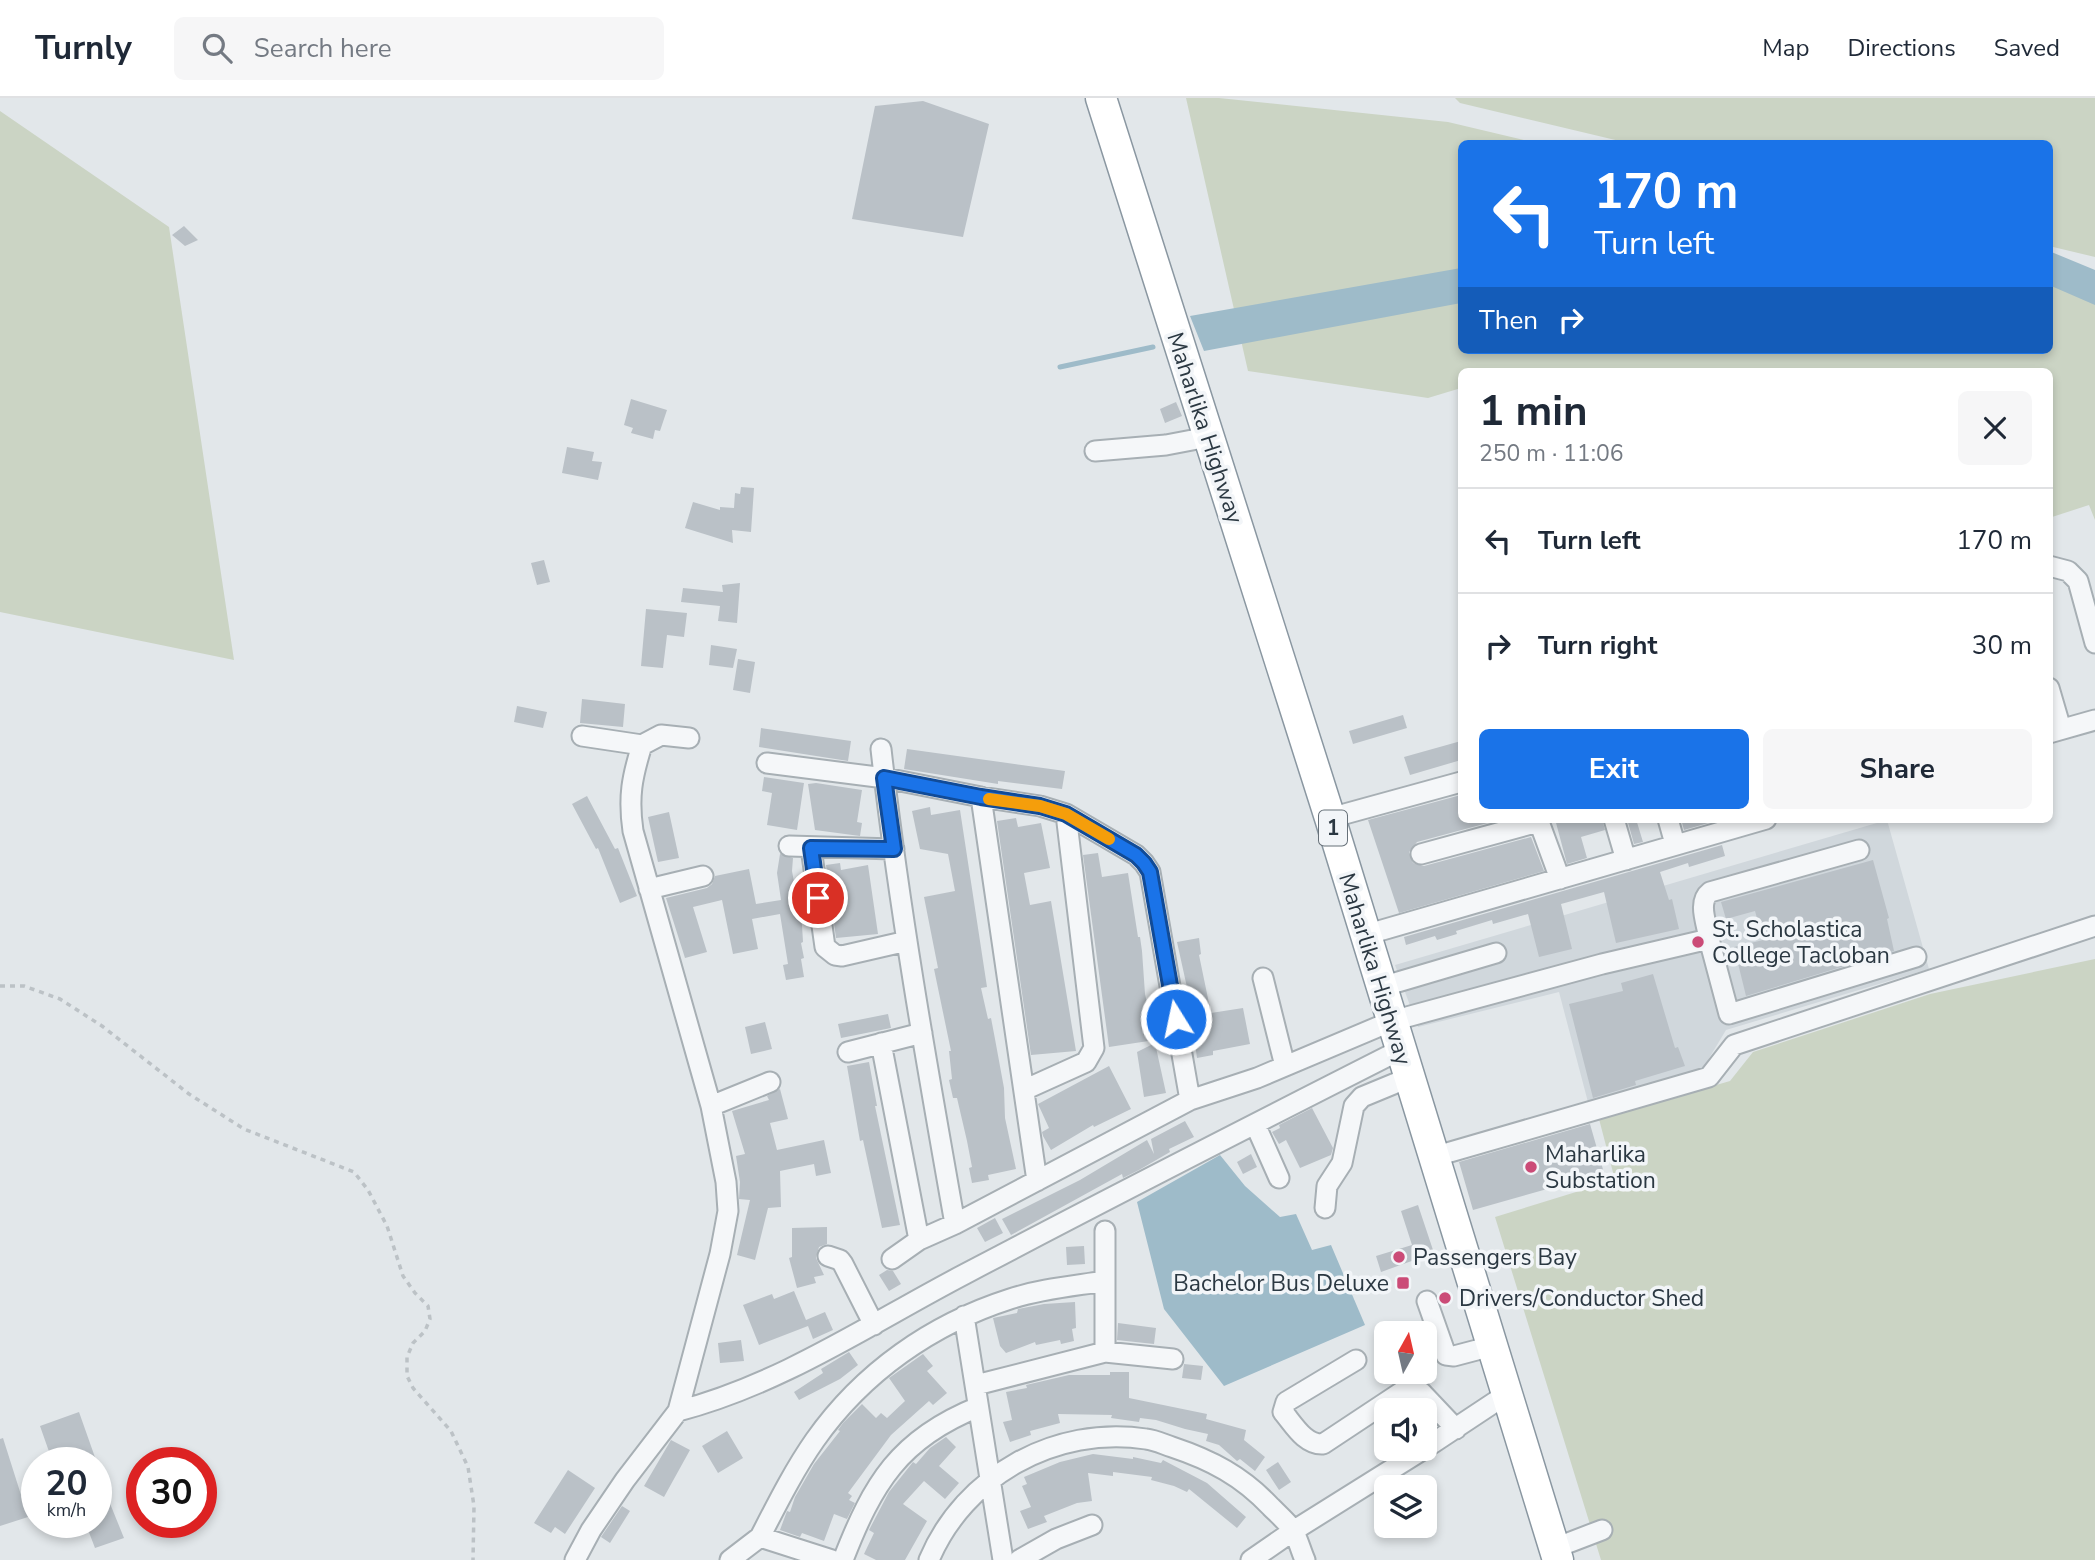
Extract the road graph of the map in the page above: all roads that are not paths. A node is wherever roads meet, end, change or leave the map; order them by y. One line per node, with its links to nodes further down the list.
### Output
1 (1101, 98): 2 (highway, Maharlika Highway / 1)
2 (1208, 437): 3 (street); 17 (highway, Maharlika Highway / 1)
3 (1095, 452)
4 (2053, 567): 5 (street)
5 (2095, 643)
6 (2095, 720): 7 (street)
7 (2055, 731)
8 (582, 736): 10 (street)
9 (690, 738): 10 (street)
10 (642, 744): 32 (street)
11 (881, 749): 13 (street)
12 (767, 763): 13 (street)
13 (884, 778): 15 (street); 26 (street)
14 (1458, 783): 17 (street)
15 (981, 797): 16 (street); 48 (street)
16 (1066, 814): 48 (street); 49 (street)
17 (1330, 818): 34 (highway, Maharlika Highway / 1)
18 (1528, 823): 28 (street)
19 (1539, 823): 31 (street)
20 (1615, 823): 29 (street)
21 (1669, 823): 23 (street)
22 (1732, 824): 23 (street)
23 (1675, 844): 29 (street)
24 (789, 846): 25 (street)
25 (811, 848): 26 (street); 36 (street)
26 (894, 849): 36 (street)
27 (1859, 850): 35 (street)
28 (1421, 854)
29 (1626, 860): 31 (street)
30 (702, 876): 32 (street)
31 (1560, 879): 34 (street)
32 (649, 889): 50 (street)
33 (2095, 926): 52 (street)
34 (1366, 935): 40 (highway, Maharlika Highway / 1)
35 (1709, 939): 38 (street); 41 (street)
36 (907, 941): 42 (street)
37 (1496, 953): 40 (street)
38 (1916, 957)
39 (1264, 978): 46 (street)
40 (1381, 987): 41 (highway, Maharlika Highway / 1)
41 (1392, 1021): 45 (highway, Maharlika Highway / 1); 46 (street)
42 (922, 1033): 43 (street); 56 (street)
43 (881, 1043): 44 (street); 58 (street)
44 (848, 1052)
45 (1404, 1064): 51 (street); 52 (highway, Maharlika Highway / 1); 55 (street)
46 (1285, 1066): 49 (street)
47 (770, 1082): 50 (street)
48 (1024, 1090): 54 (street)
49 (1190, 1100): 54 (street)
50 (711, 1106): 72 (street)
51 (1255, 1124): 53 (street); 64 (street)
52 (1433, 1157): 65 (highway, Maharlika Highway / 1)
53 (1279, 1178)
54 (1037, 1181): 56 (street)
55 (1325, 1208)
56 (954, 1224): 58 (street)
57 (1105, 1231): 61 (street)
58 (919, 1240): 60 (street)
59 (828, 1256): 64 (street)
60 (892, 1259)
61 (1105, 1281): 63 (street); 66 (street)
62 (1427, 1301): 65 (street)
63 (964, 1316): 69 (street); 80 (street)
64 (874, 1325): 72 (street)
65 (1492, 1346): 70 (highway, Maharlika Highway / 1)
66 (1105, 1352): 67 (street); 69 (street)
67 (1174, 1359)
68 (1356, 1360): 73 (street)
69 (976, 1385): 71 (street)
70 (1507, 1394): 73 (street); 81 (highway, Maharlika Highway / 1)
71 (978, 1406): 76 (street); 85 (street)
72 (678, 1411): 82 (street)
73 (1456, 1429): 74 (street)
74 (1437, 1441)
75 (1405, 1461): 79 (street)
76 (991, 1478): 79 (street); 86 (street); 87 (street)
77 (1092, 1525): 88 (street)
78 (1602, 1530): 81 (street)
79 (1293, 1531): 89 (street); 90 (street)
80 (760, 1537): 83 (street); 84 (street)
81 (1556, 1554)
82 (575, 1560)
83 (730, 1560)
84 (832, 1560)
85 (843, 1560)
86 (929, 1560)
87 (1003, 1560)
88 (1019, 1560)
89 (1251, 1560)
90 (1305, 1560)

